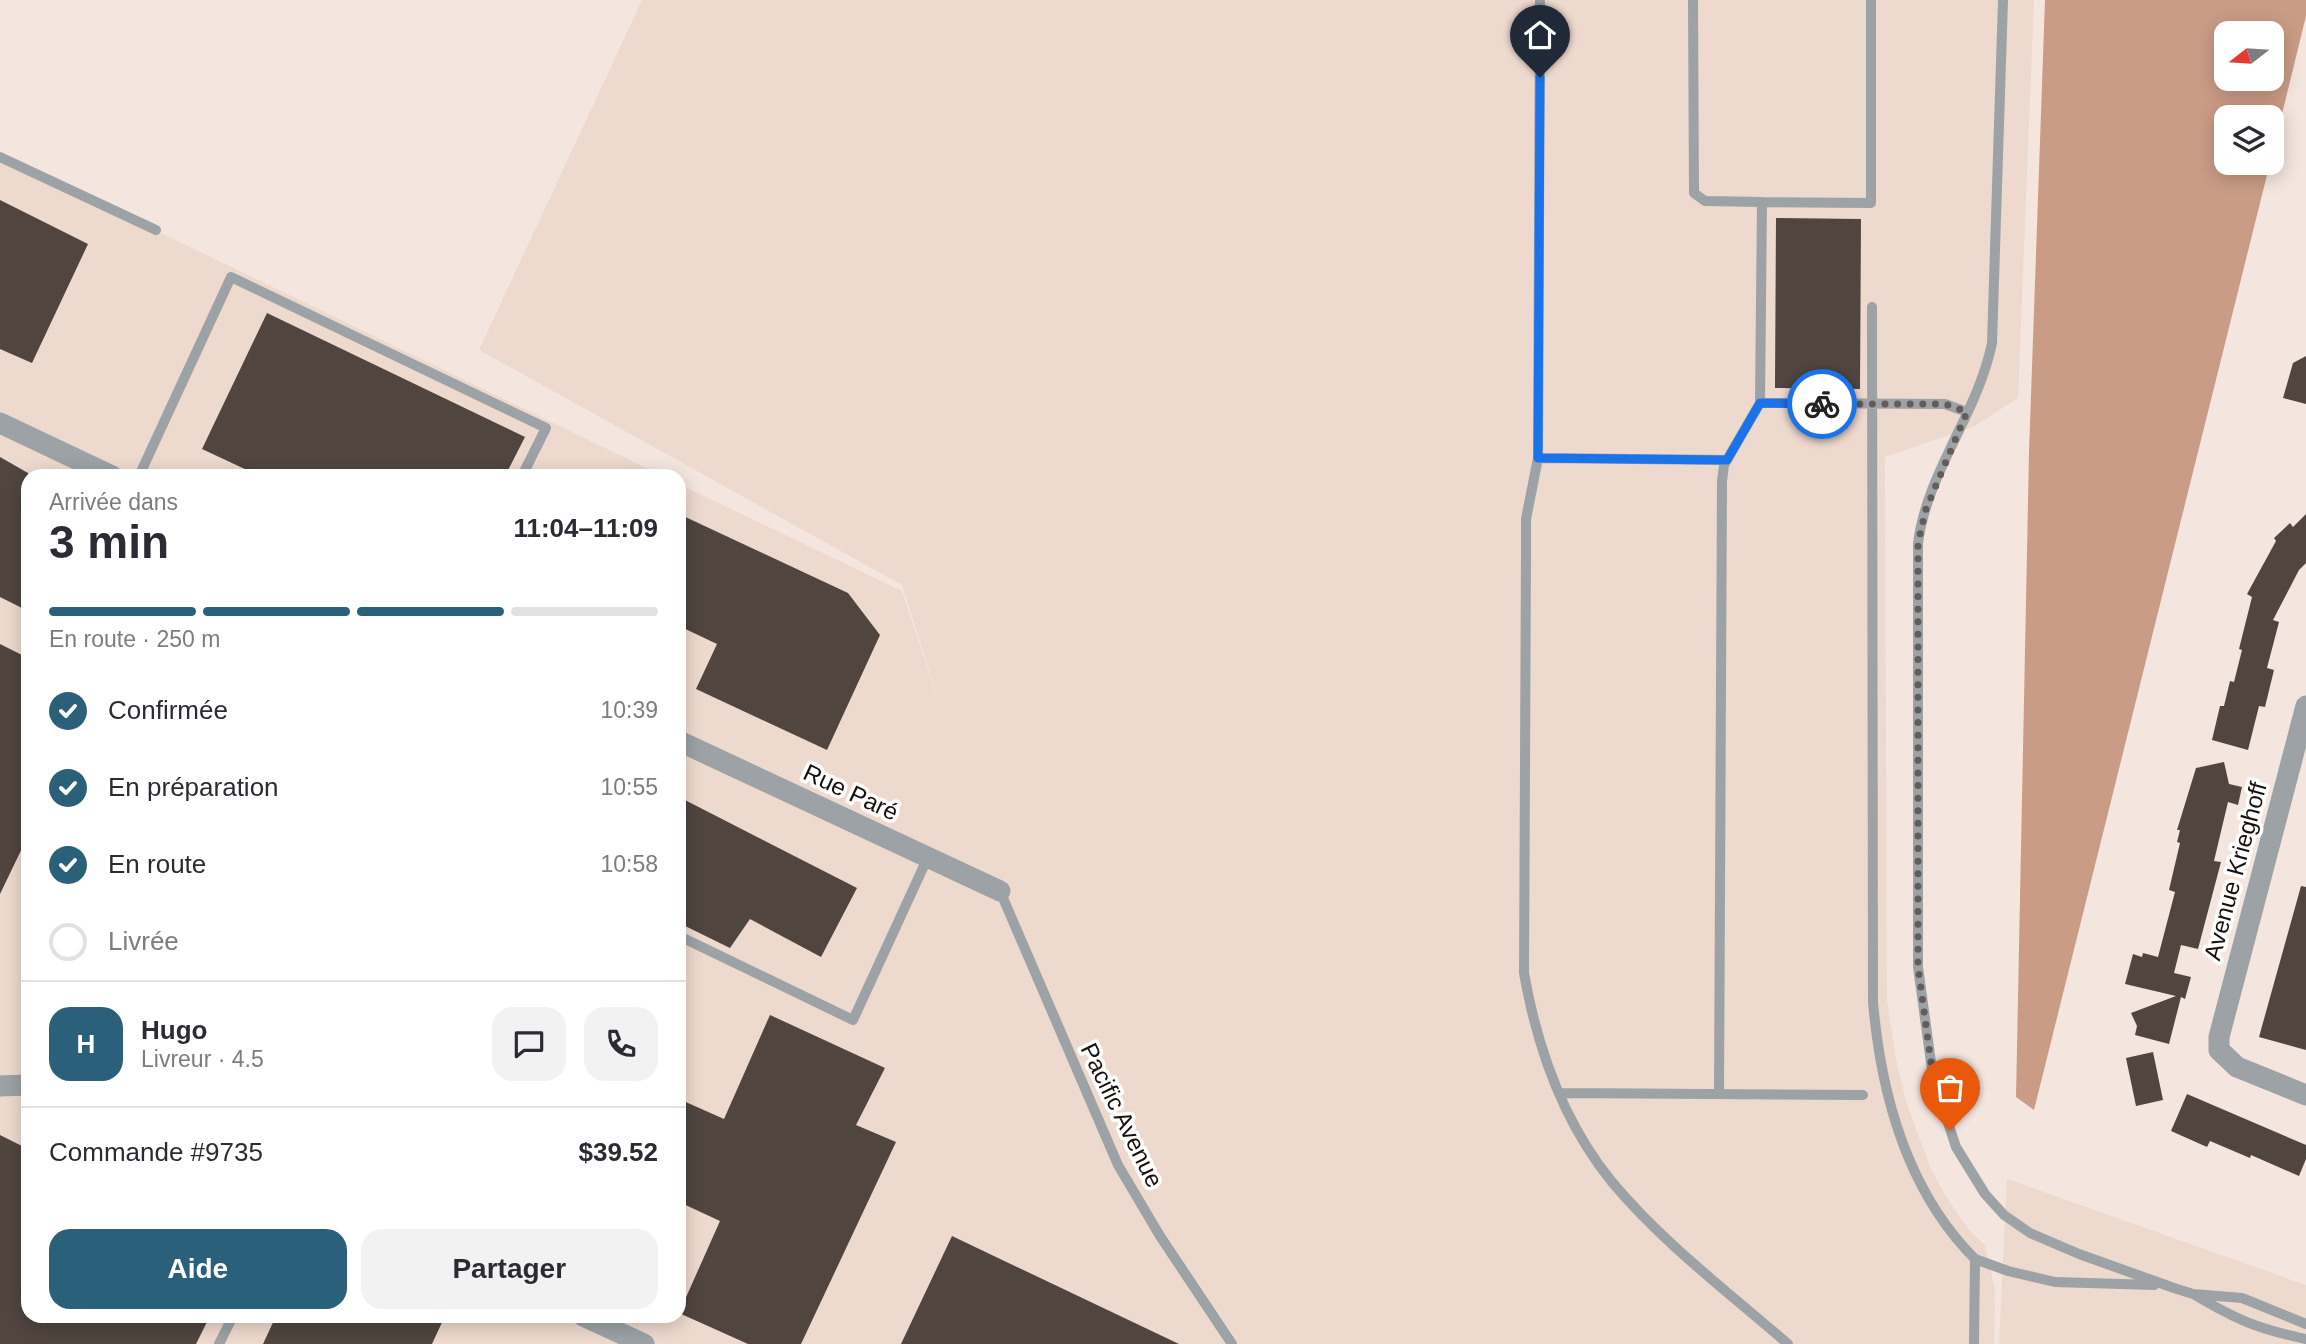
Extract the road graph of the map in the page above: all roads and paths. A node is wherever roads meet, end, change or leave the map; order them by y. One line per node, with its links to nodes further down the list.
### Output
1 (1540, 0): 13 (lane)
2 (1693, 0): 6 (lane)
3 (1871, 0): 6 (lane)
4 (2003, 0): 11 (lane)
5 (0, 157): 7 (lane)
6 (1762, 201): 9 (lane)
7 (156, 230)
8 (1872, 307): 10 (lane)
9 (1760, 403): 10 (lane); 14 (lane)
10 (1871, 404): 11 (lane); 29 (lane)
11 (1967, 412): 30 (lane)
12 (0, 423): 15 (street)
13 (1538, 458): 14 (lane); 25 (lane)
14 (1727, 460): 26 (lane)
15 (98, 469)
16 (142, 469): 17 (lane)
17 (526, 469)
18 (2306, 706): 28 (street, Avenue Krieghoff)
19 (686, 744): 20 (street, Rue Paré)
20 (928, 857): 21 (street, Rue Paré); 22 (lane)
21 (1000, 891): 38 (lane, Pacific Avenue)
22 (686, 939)
23 (21, 1085): 24 (street)
24 (0, 1086)
25 (1560, 1093): 26 (lane); 39 (lane)
26 (1719, 1094): 27 (lane)
27 (1863, 1095)
28 (2306, 1095)
29 (1975, 1259): 30 (lane); 40 (lane)
30 (2167, 1286): 31 (lane)
31 (2193, 1294): 34 (lane); 35 (lane)
32 (230, 1323): 36 (lane)
33 (598, 1323): 37 (street)
34 (2306, 1324)
35 (2306, 1339)
36 (219, 1344)
37 (644, 1344)
38 (1232, 1344)
39 (1788, 1344)
40 (1974, 1344)

